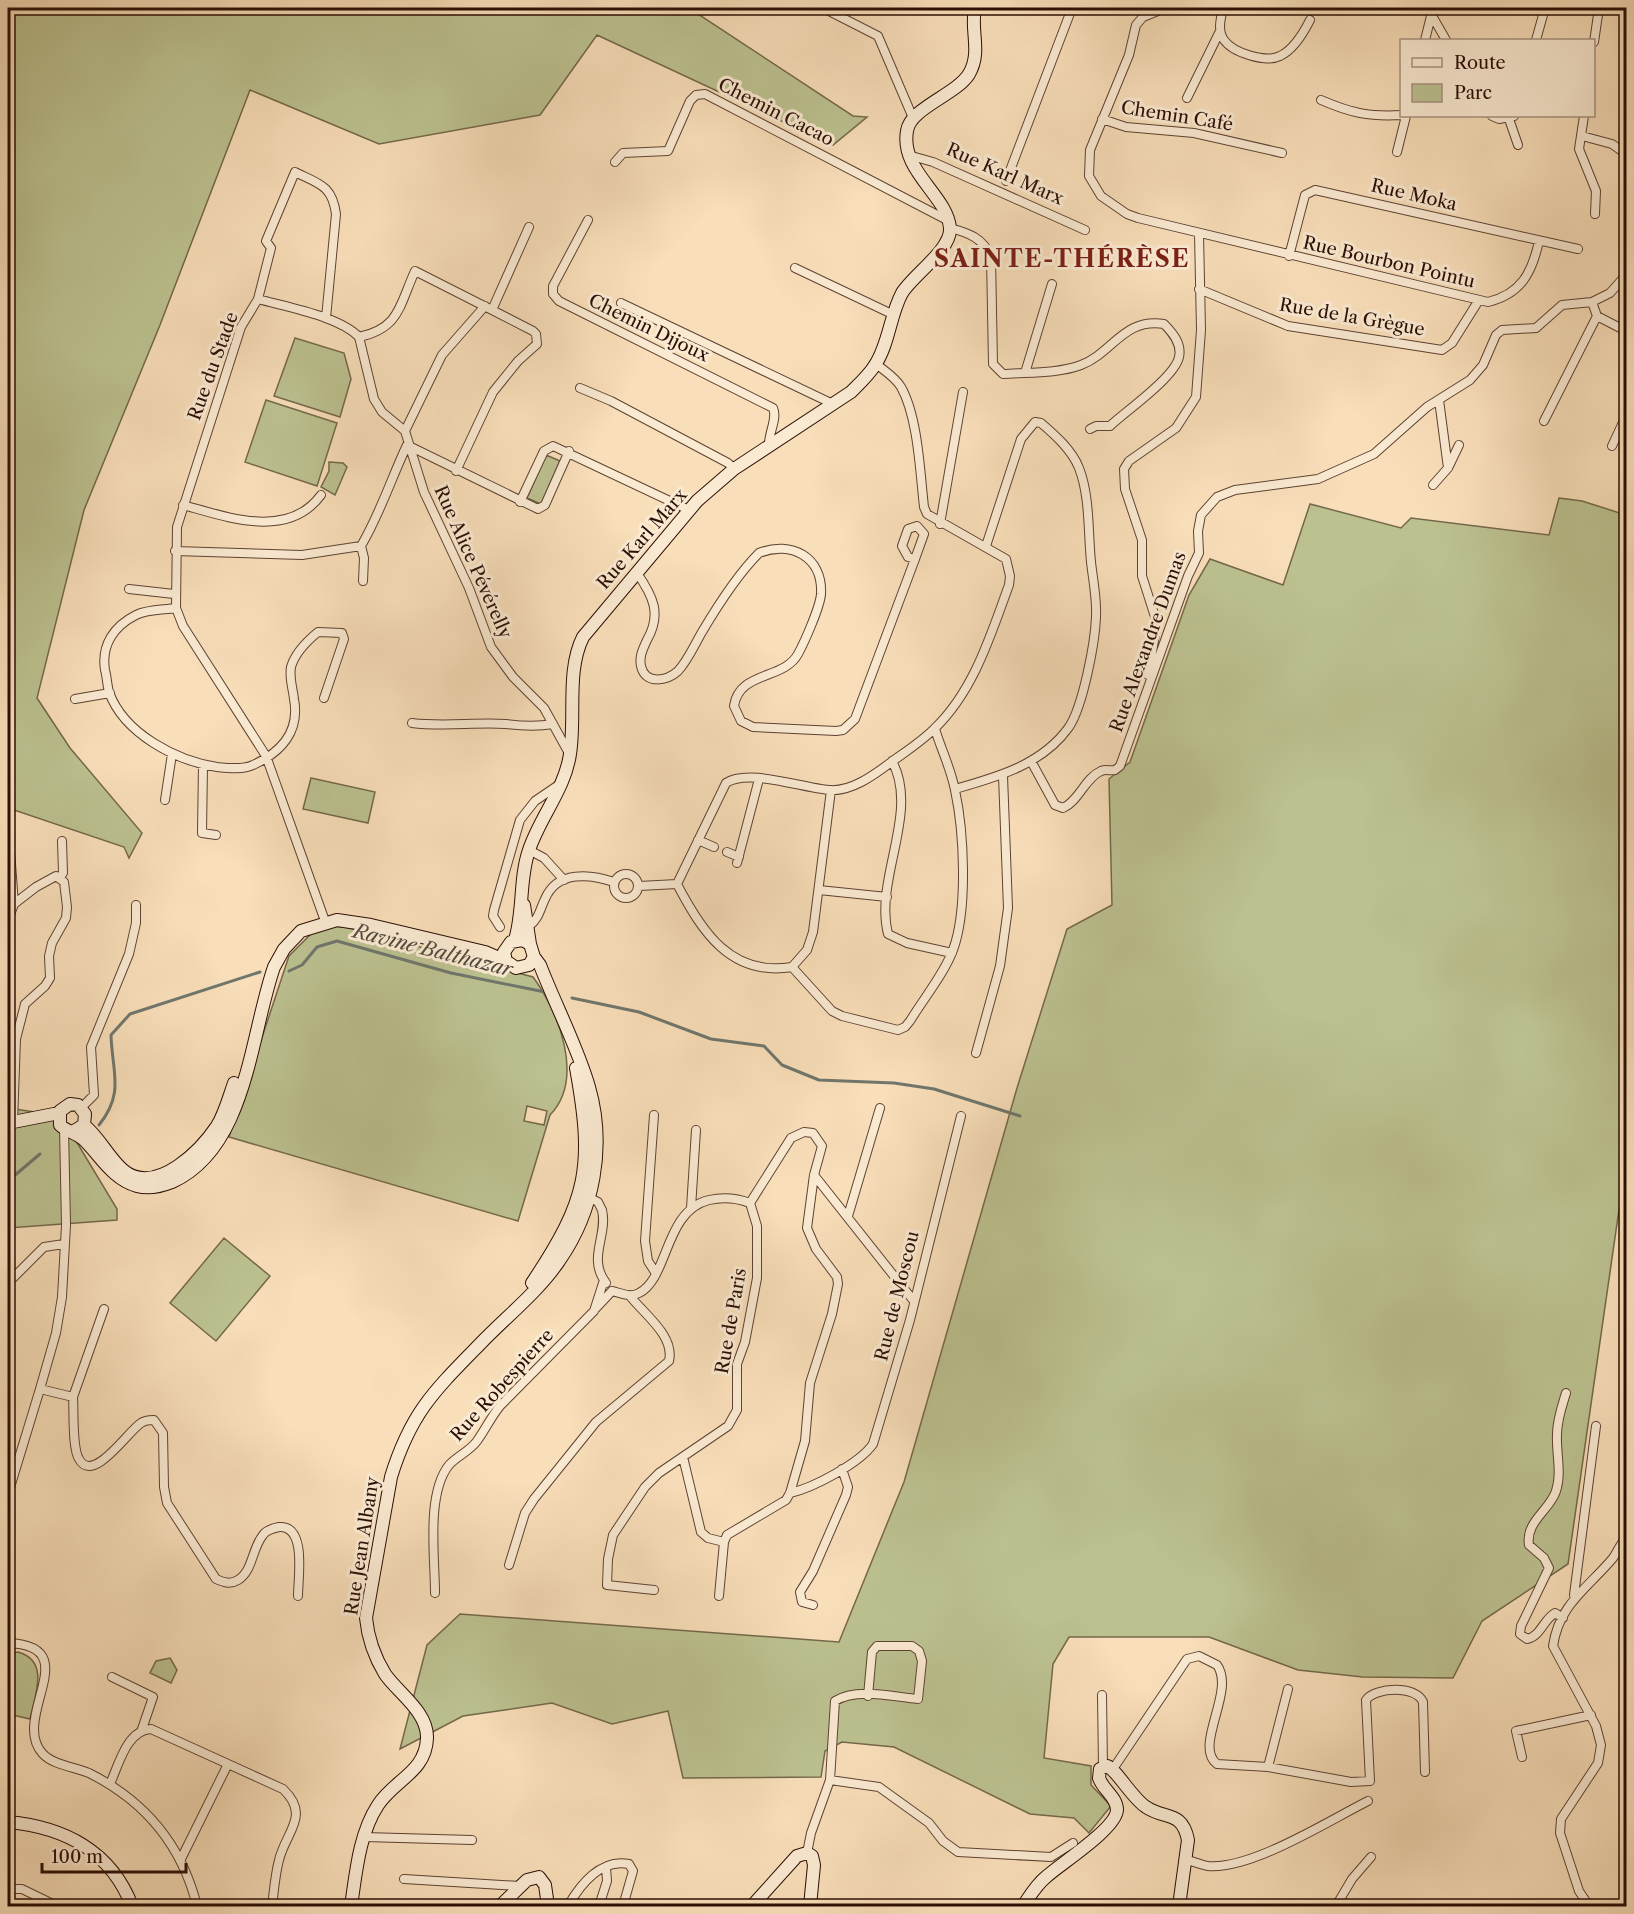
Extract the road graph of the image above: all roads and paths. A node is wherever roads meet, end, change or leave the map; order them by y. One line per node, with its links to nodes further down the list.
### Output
1 (823, 8): 22 (street)
2 (975, 8): 22 (main road)
3 (1072, 8): 31 (street)
4 (1165, 8): 23 (street, Chemin Café)
5 (1223, 8): 10 (street)
6 (1545, 8): 13 (street)
7 (1599, 8): 14 (street)
8 (1432, 11): 11 (street); 12 (street)
9 (1310, 20): 10 (street)
10 (1220, 31): 15 (street)
11 (1425, 39)
12 (1446, 39)
13 (1536, 39)
14 (1594, 39)
15 (1187, 98)
16 (1321, 100): 17 (street)
17 (1400, 115)
18 (1406, 117): 26 (street)
19 (1494, 117): 20 (street)
20 (1511, 117): 25 (street)
21 (1584, 117): 24 (street)
22 (913, 118): 29 (main road)
23 (1102, 120): 27 (street, Chemin Café); 37 (street, Chemin Café)
24 (1582, 136): 28 (street); 32 (street)
25 (1518, 145)
26 (1397, 152)
27 (1282, 153)
28 (1626, 154)
29 (908, 155): 34 (main road); 36 (street, Rue Karl Marx)
30 (615, 162): 34 (street, Chemin Cacao)
31 (1006, 181)
32 (1595, 214)
33 (588, 219): 67 (street, Chemin Dijoux)
34 (948, 224): 50 (main road, Rue Karl Marx); 56 (street)
35 (529, 227): 49 (street)
36 (1085, 230)
37 (1199, 234): 40 (street, Rue Bourbon Pointu); 44 (street)
38 (1539, 241): 39 (street, Rue Moka); 40 (street, Rue Moka); 46 (street, Rue Bourbon Pointu)
39 (1578, 249)
40 (1289, 256): 46 (street, Rue Bourbon Pointu)
41 (795, 268): 50 (street)
42 (1626, 275): 47 (street, Rue Alexandre Dumas)
43 (1052, 284): 56 (street)
44 (1199, 289): 46 (street, Rue de la Grègue); 90 (street)
45 (258, 299): 52 (street, Rue du Stade); 52 (street); 76 (street, Rue du Stade)
46 (1479, 300)
47 (1592, 302): 51 (street); 59 (street, Rue Alexandre Dumas)
48 (621, 303): 60 (street)
49 (489, 308): 54 (street); 64 (street); 72 (street)
50 (894, 315): 55 (main road, Rue Karl Marx)
51 (1597, 316): 53 (street); 62 (street)
52 (326, 318): 54 (street, Rue du Stade)
53 (1626, 331)
54 (359, 337): 64 (street)
55 (876, 364): 60 (main road, Rue Karl Marx); 78 (street)
56 (1025, 372): 63 (street)
57 (580, 388): 71 (street)
58 (963, 392): 78 (street)
59 (1439, 400): 70 (street); 90 (street, Rue Alexandre Dumas)
60 (833, 404): 67 (main road, Rue Karl Marx)
61 (1626, 416): 68 (street)
62 (1544, 421)
63 (1090, 429)
64 (405, 431): 65 (street, Rue Alice Pévérelly)
65 (407, 445): 72 (street); 79 (street); 93 (street, Rue Alice Pévérelly)
66 (1460, 445): 70 (street)
67 (770, 446): 71 (main road, Rue Karl Marx)
68 (1612, 446)
69 (569, 451): 75 (street); 75 (street); 77 (street)
70 (1448, 468): 73 (street)
71 (734, 469): 77 (main road, Rue Karl Marx)
72 (456, 471): 75 (street)
73 (1433, 485)
74 (321, 495): 76 (street)
75 (520, 502)
76 (183, 505): 81 (street, Rue du Stade)
77 (689, 510): 83 (main road, Rue Karl Marx)
78 (940, 524): 80 (street)
79 (361, 546): 81 (street); 84 (street)
80 (986, 546): 94 (street); 99 (street)
81 (175, 551): 86 (street, Rue du Stade)
82 (915, 558): 82 (street); 83 (street)
83 (637, 573): 96 (main road, Rue Karl Marx)
84 (363, 581)
85 (129, 589): 86 (street)
86 (174, 594): 87 (street, Rue du Stade)
87 (176, 608): 88 (street); 97 (street, Rue du Stade)
88 (110, 693): 91 (street); 95 (street)
89 (324, 698): 97 (street)
90 (1143, 698): 99 (street, Rue Alexandre Dumas)
91 (75, 699)
92 (412, 723): 93 (street)
93 (553, 724): 96 (street, Rue Alice Pévérelly)
94 (935, 729): 98 (street); 104 (street)
95 (172, 754): 100 (street); 106 (street)
96 (570, 755): 103 (main road)
97 (266, 756): 100 (street); 124 (street, Rue du Stade)
98 (892, 761): 105 (street); 121 (street)
99 (1031, 761): 101 (street)
100 (203, 765): 107 (street)
101 (1003, 776): 104 (street); 132 (street)
102 (759, 779): 105 (street); 109 (street); 113 (street)
103 (562, 783): 112 (main road); 127 (street)
104 (955, 789): 129 (street)
105 (831, 790): 119 (street)
106 (165, 800)
107 (216, 835)
108 (9, 837): 122 (street)
109 (698, 840): 111 (street); 117 (street)
110 (62, 841): 114 (street)
111 (714, 847)
112 (529, 850): 115 (street); 120 (main road)
113 (727, 852)
114 (60, 877): 122 (street); 138 (street)
115 (564, 880): 116 (street); 126 (street)
116 (614, 882): 118 (street); 118 (street)
117 (677, 884): 118 (street); 131 (street)
118 (639, 886)
119 (819, 890): 121 (street); 131 (street)
120 (522, 896): 126 (main road); 128 (main road)
121 (887, 897): 129 (street)
122 (14, 904): 125 (street)
123 (136, 905): 133 (street)
124 (324, 918): 128 (main road); 139 (main road)
125 (8, 920)
126 (529, 926): 130 (main road)
127 (500, 927)
128 (509, 949): 130 (main road); 130 (main road)
129 (952, 953): 131 (street)
130 (531, 955): 142 (main road, Rue Jean Albany)
131 (792, 967)
132 (976, 1053)
133 (82, 1107): 135 (main road); 139 (main road)
134 (880, 1108): 145 (street)
135 (59, 1113): 138 (main road); 139 (main road)
136 (654, 1115): 147 (street)
137 (961, 1116): 152 (street, Rue de Moscou)
138 (10, 1123)
139 (74, 1128): 146 (street)
140 (696, 1130): 144 (street)
141 (814, 1175): 143 (street); 145 (street); 163 (street)
142 (584, 1196): 148 (street); 191 (main road, Rue Jean Albany)
143 (750, 1203): 144 (street); 161 (street, Rue de Paris)
144 (691, 1208): 147 (street)
145 (848, 1216): 152 (street)
146 (64, 1244): 149 (street); 157 (street)
147 (656, 1272): 151 (street)
148 (604, 1280): 150 (street); 154 (street, Rue Robespierre)
149 (8, 1283)
150 (612, 1291): 151 (street); 154 (street, Rue Robespierre)
151 (630, 1296): 167 (street)
152 (913, 1300): 162 (street, Rue de Moscou)
153 (104, 1309): 159 (street)
154 (594, 1311): 169 (street, Rue Robespierre)
155 (8, 1329): 156 (street)
156 (8, 1337)
157 (40, 1389): 159 (street); 164 (street)
158 (1566, 1392): 174 (street)
159 (73, 1397): 170 (street)
160 (1596, 1426): 172 (street)
161 (683, 1457): 166 (street); 168 (street, Rue de Paris)
162 (842, 1469): 163 (street, Rue de Moscou); 173 (street)
163 (790, 1493): 166 (street)
164 (8, 1494)
165 (1626, 1538): 172 (street)
166 (724, 1542): 171 (street)
167 (509, 1565)
168 (654, 1590)
169 (435, 1593)
170 (298, 1596)
171 (720, 1596)
172 (1574, 1596): 174 (street)
173 (813, 1605)
174 (1563, 1618): 180 (street)
175 (8, 1643): 188 (street)
176 (112, 1677): 181 (street)
177 (1288, 1689): 184 (street)
178 (1102, 1695): 185 (street)
179 (868, 1696): 179 (street); 187 (street)
180 (1591, 1715): 182 (street); 217 (street)
181 (142, 1729): 183 (street); 188 (street)
182 (1522, 1757)
183 (228, 1764): 196 (street); 206 (street)
184 (1268, 1767): 185 (street); 186 (street)
185 (1108, 1768): 197 (main road); 214 (main road)
186 (1425, 1772)
187 (830, 1780): 193 (street); 194 (street)
188 (110, 1784): 196 (street)
189 (1368, 1801): 197 (street)
190 (8, 1822): 204 (main road)
191 (364, 1837): 192 (street); 207 (main road, Rue Jean Albany)
192 (472, 1840)
193 (1073, 1843)
194 (807, 1853): 212 (main road); 213 (main road)
195 (1371, 1857): 216 (street)
196 (181, 1859): 205 (street)
197 (1186, 1860): 215 (main road)
198 (606, 1867): 202 (street); 210 (street); 211 (street)
199 (404, 1879): 200 (street)
200 (520, 1886): 208 (main road); 209 (main road)
201 (8, 1889): 203 (street)
202 (626, 1899)
203 (57, 1906)
204 (132, 1906)
205 (197, 1906)
206 (272, 1906)
207 (351, 1906)
208 (500, 1906)
209 (548, 1906)
210 (568, 1906)
211 (599, 1906)
212 (752, 1906)
213 (810, 1906)
214 (1023, 1906)
215 (1179, 1906)
216 (1336, 1906)
217 (1589, 1906)

